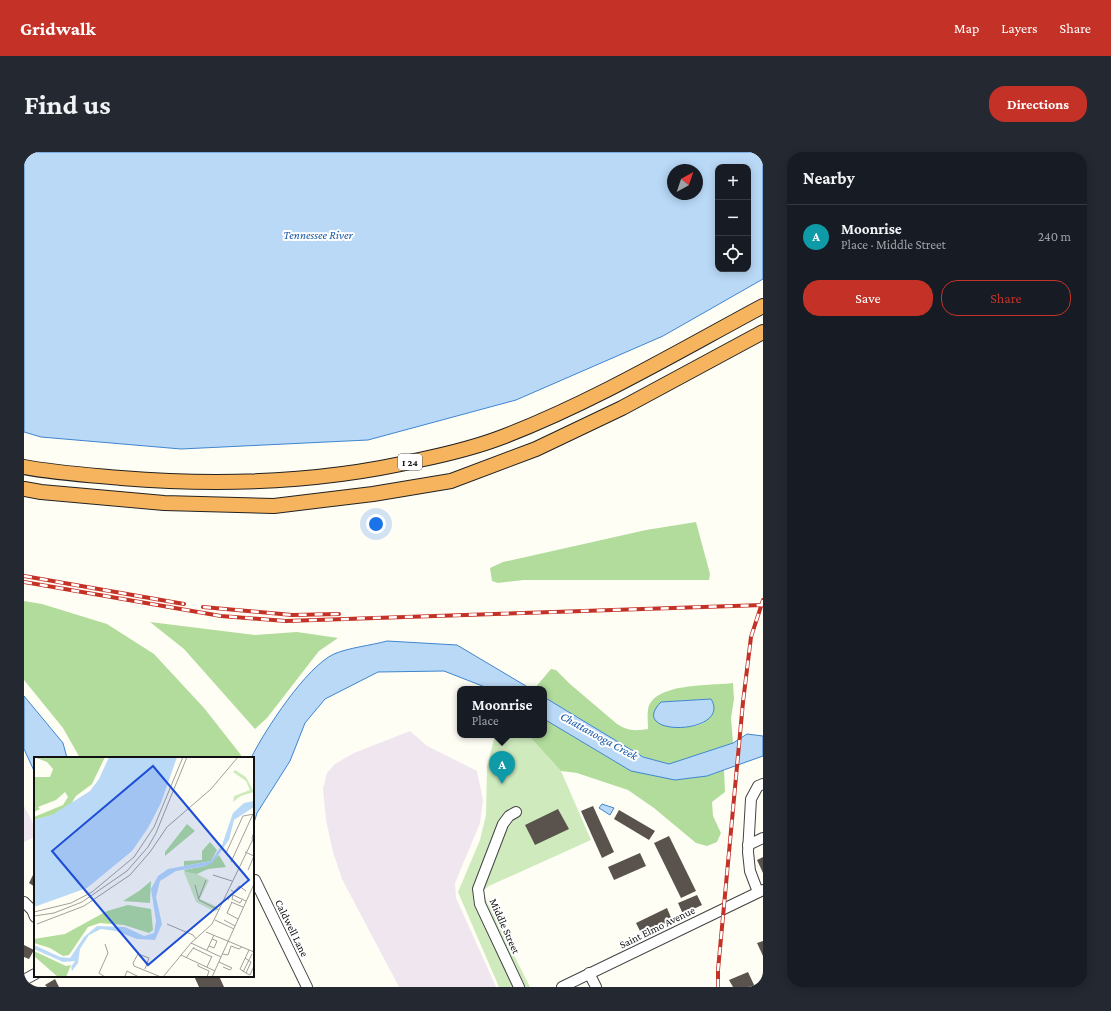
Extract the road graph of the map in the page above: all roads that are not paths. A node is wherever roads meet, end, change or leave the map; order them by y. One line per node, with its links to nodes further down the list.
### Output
1 (763, 306): 3 (highway, I 24)
2 (763, 332): 4 (highway, I 24)
3 (24, 467)
4 (24, 489)
5 (763, 784): 8 (street)
6 (516, 812): 17 (street, Middle Street)
7 (763, 838): 8 (street)
8 (748, 845): 10 (street)
9 (255, 880): 16 (street, Caldwell Lane)
10 (761, 891): 13 (street, Saint Elmo Avenue)
11 (24, 902): 12 (street)
12 (34, 915)
13 (589, 973): 18 (street, Saint Elmo Avenue); 19 (street)
14 (34, 975): 15 (street)
15 (24, 980)
16 (307, 987)
17 (519, 987)
18 (562, 987)
19 (596, 987)

